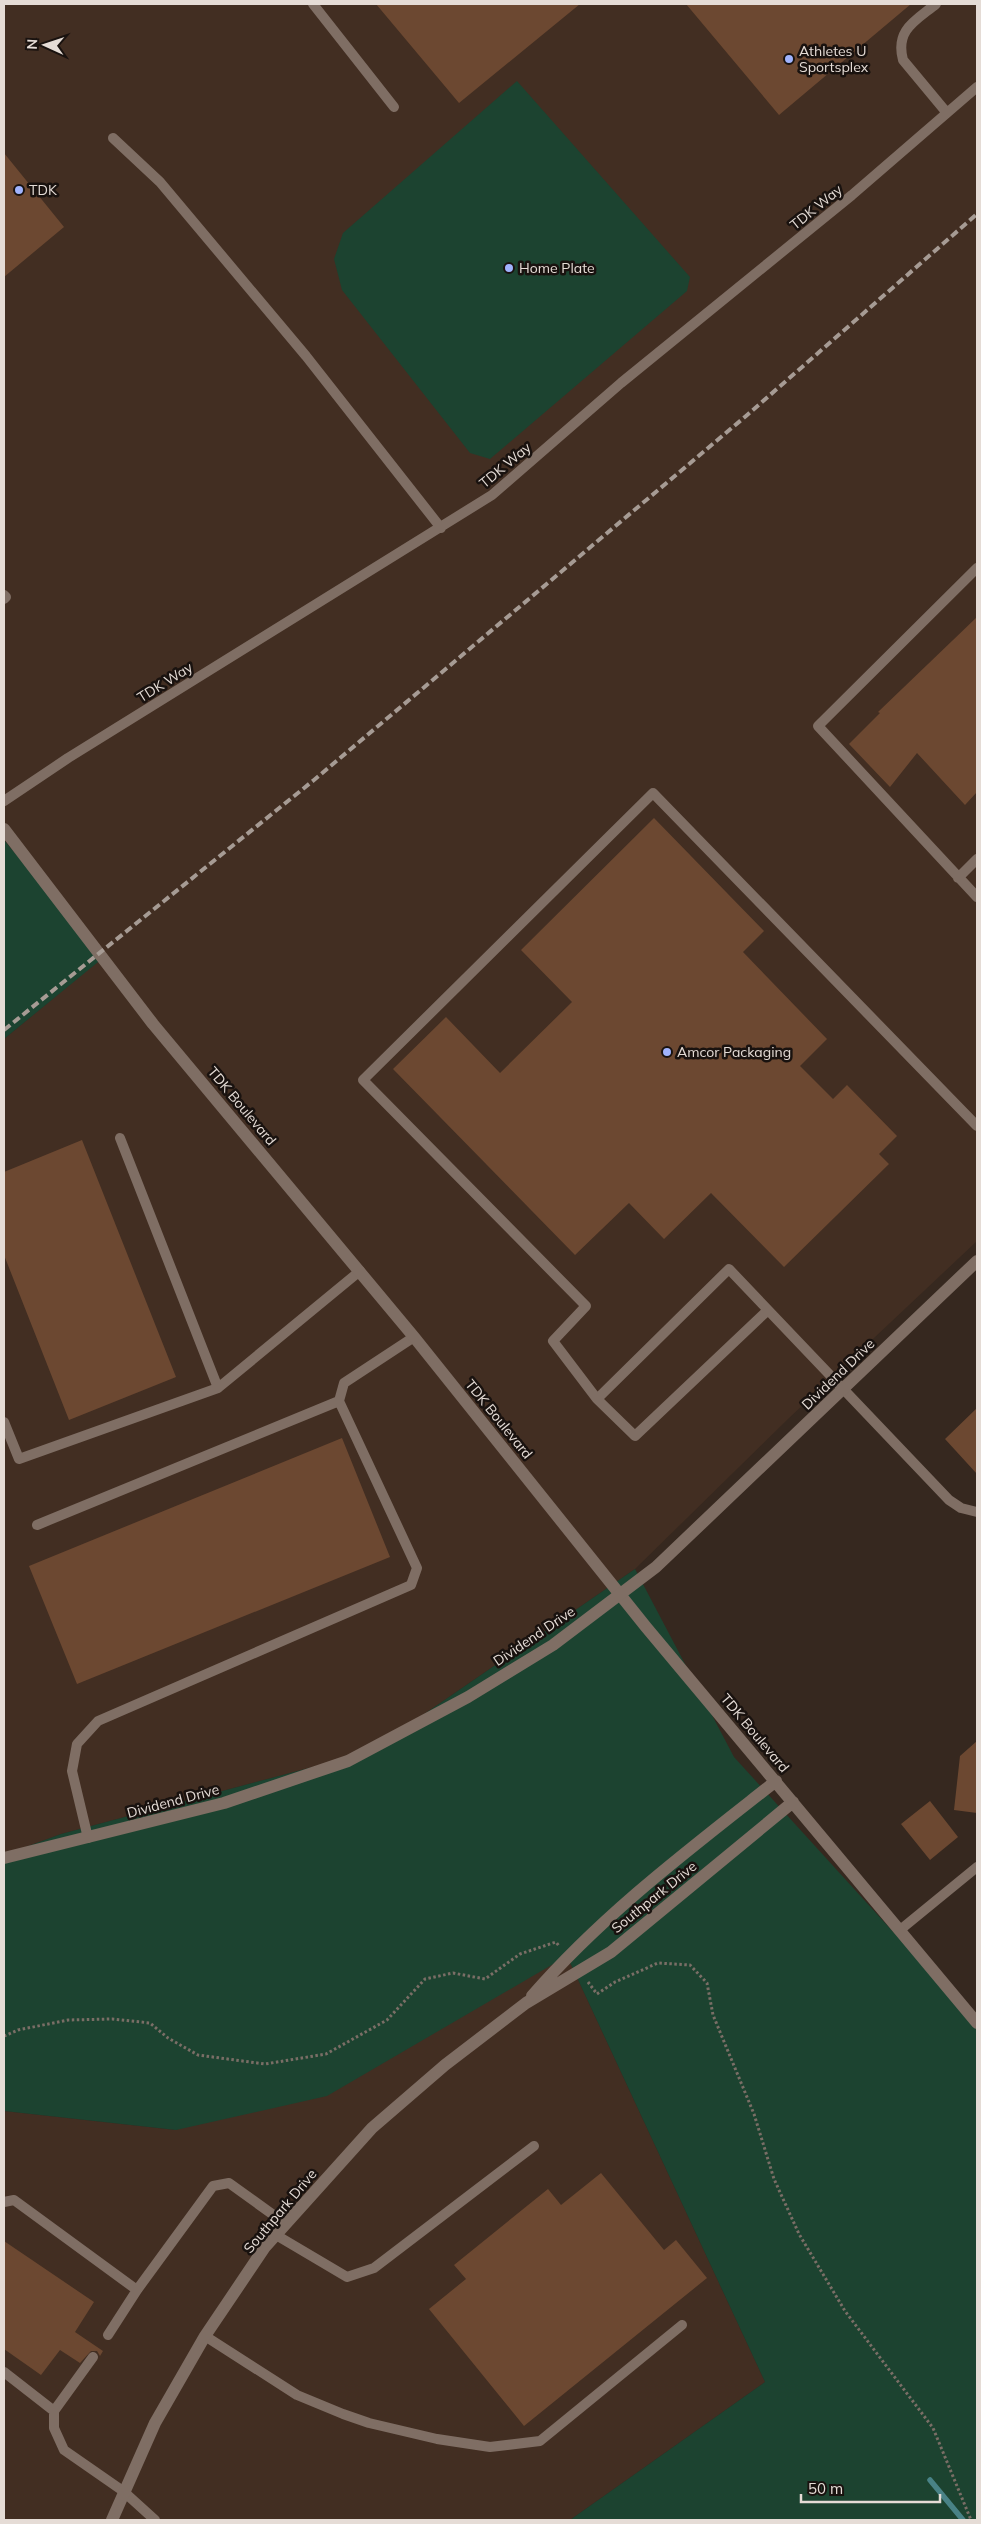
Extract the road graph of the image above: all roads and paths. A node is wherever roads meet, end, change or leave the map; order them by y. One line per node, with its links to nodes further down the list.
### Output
1 (313, 4): 4 (lane)
2 (936, 4): 5 (lane)
3 (977, 87): 5 (lane, TDK Way)
4 (394, 107)
5 (947, 113): 7 (lane, TDK Way)
6 (113, 138): 7 (lane)
7 (440, 528): 9 (lane, TDK Way)
8 (977, 568): 12 (lane)
9 (4, 801)
10 (4, 829): 17 (street, TDK Boulevard)
11 (977, 859): 12 (lane)
12 (958, 878): 13 (lane)
13 (977, 897)
14 (977, 1126): 22 (lane)
15 (120, 1138): 20 (lane)
16 (977, 1262): 21 (street, Dividend Drive)
17 (360, 1272): 19 (street, TDK Boulevard); 20 (lane)
18 (767, 1311): 21 (lane); 22 (lane); 22 (lane)
19 (414, 1337): 23 (lane); 27 (street, TDK Boulevard)
20 (218, 1388): 24 (lane)
21 (845, 1388): 25 (lane); 27 (street, Dividend Drive)
22 (597, 1399)
23 (339, 1401): 26 (lane); 30 (lane)
24 (4, 1422)
25 (977, 1512)
26 (37, 1525)
27 (619, 1594): 28 (street, TDK Boulevard); 30 (street, Dividend Drive)
28 (776, 1781): 29 (street, TDK Boulevard); 34 (street, Southpark Drive)
29 (793, 1802): 33 (street, TDK Boulevard); 35 (street, Southpark Drive)
30 (88, 1838): 31 (street, Dividend Drive)
31 (4, 1858)
32 (977, 1867): 33 (lane)
33 (900, 1930): 37 (street, TDK Boulevard)
34 (568, 1954): 36 (street, Southpark Drive); 38 (path)
35 (580, 1971): 36 (street, Southpark Drive); 53 (path)
36 (526, 2003): 41 (street, Southpark Drive)
37 (977, 2023)
38 (4, 2036)
39 (534, 2146): 42 (lane)
40 (9, 2201): 43 (lane)
41 (286, 2224): 42 (street, Southpark Drive); 43 (lane)
42 (276, 2235): 46 (street, Southpark Drive)
43 (137, 2290): 45 (lane)
44 (682, 2325): 46 (lane)
45 (108, 2335)
46 (205, 2336): 50 (street, Southpark Drive)
47 (93, 2357): 49 (lane)
48 (4, 2372): 49 (lane)
49 (54, 2411): 50 (lane)
50 (123, 2491): 51 (street, Southpark Drive); 52 (lane)
51 (112, 2520)
52 (155, 2520)
53 (971, 2520)

